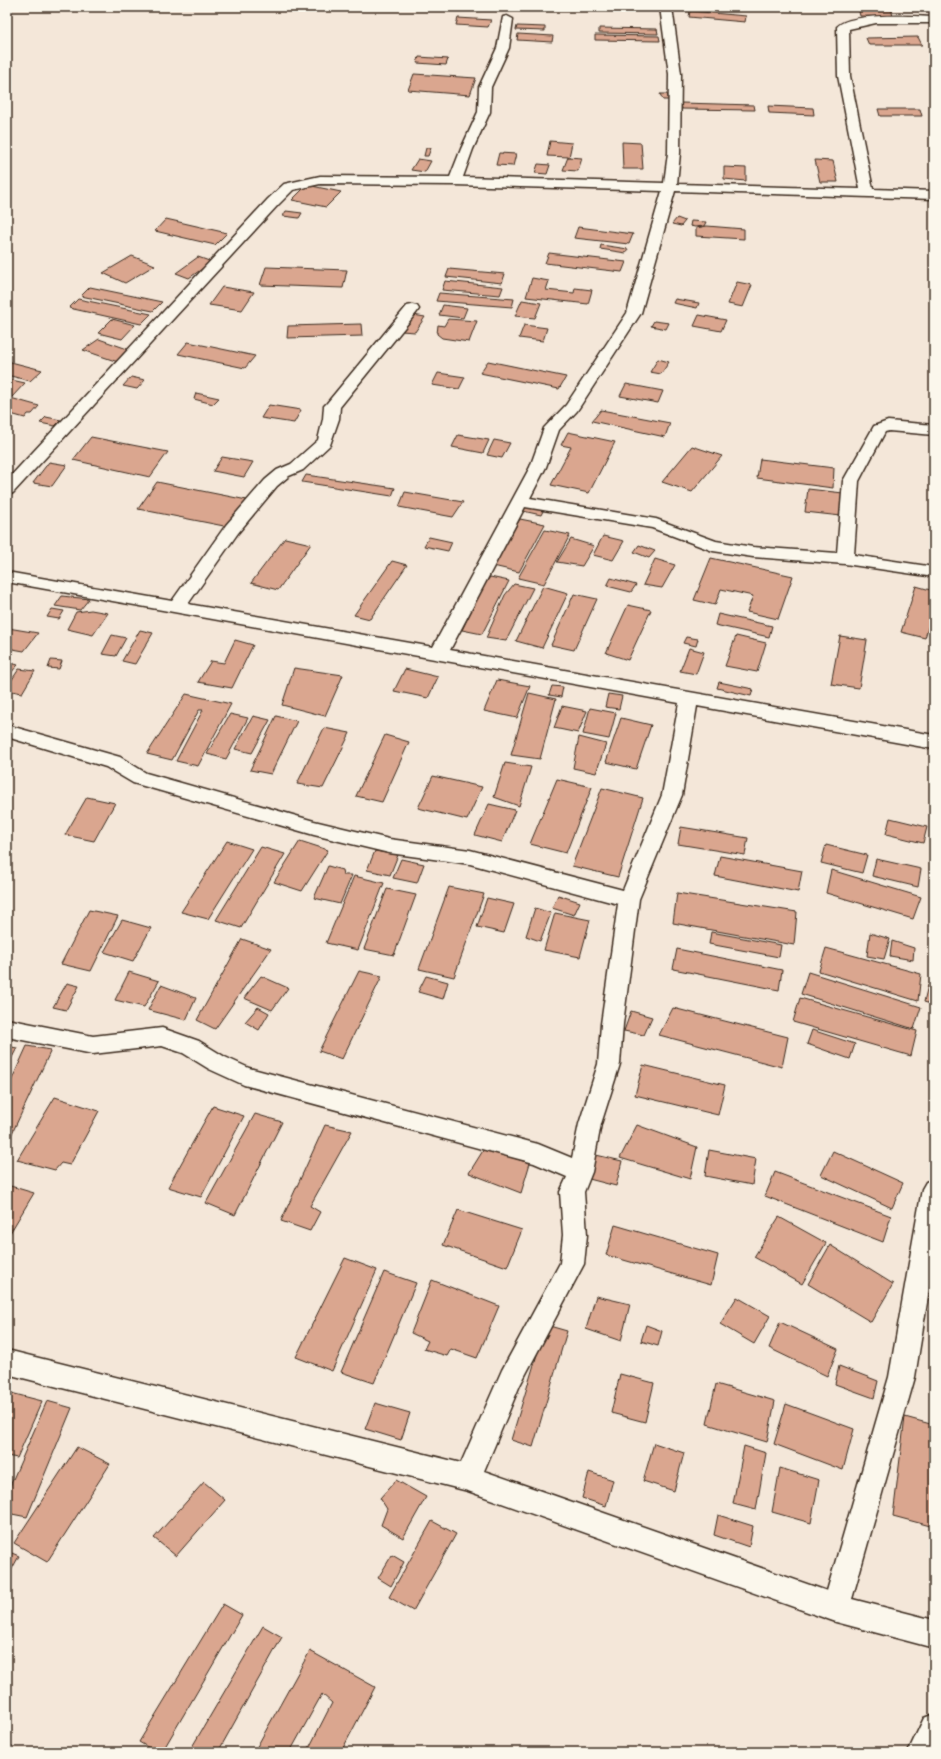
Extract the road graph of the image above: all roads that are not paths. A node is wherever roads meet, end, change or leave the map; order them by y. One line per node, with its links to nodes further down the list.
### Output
1 (666, 7): 5 (street)
2 (507, 19): 4 (street)
3 (934, 20): 6 (street)
4 (455, 181): 5 (street); 10 (street)
5 (670, 187): 6 (street); 11 (street)
6 (867, 193): 7 (street)
7 (934, 195)
8 (412, 309): 15 (street)
9 (934, 430): 12 (street)
10 (7, 490)
11 (521, 501): 12 (street); 16 (street)
12 (845, 559): 13 (street)
13 (934, 572)
14 (7, 577): 15 (street)
15 (177, 608): 16 (street)
16 (439, 653): 17 (street)
17 (689, 698): 19 (street); 20 (street)
18 (7, 731): 20 (street)
19 (934, 742)
20 (629, 899): 22 (street)
21 (7, 1028): 22 (street)
22 (580, 1172): 25 (street)
23 (934, 1189): 26 (street)
24 (7, 1362): 25 (street)
25 (468, 1478): 26 (street)
26 (836, 1608): 27 (street)
27 (934, 1634)
28 (934, 1728): 29 (street)
29 (922, 1752)

